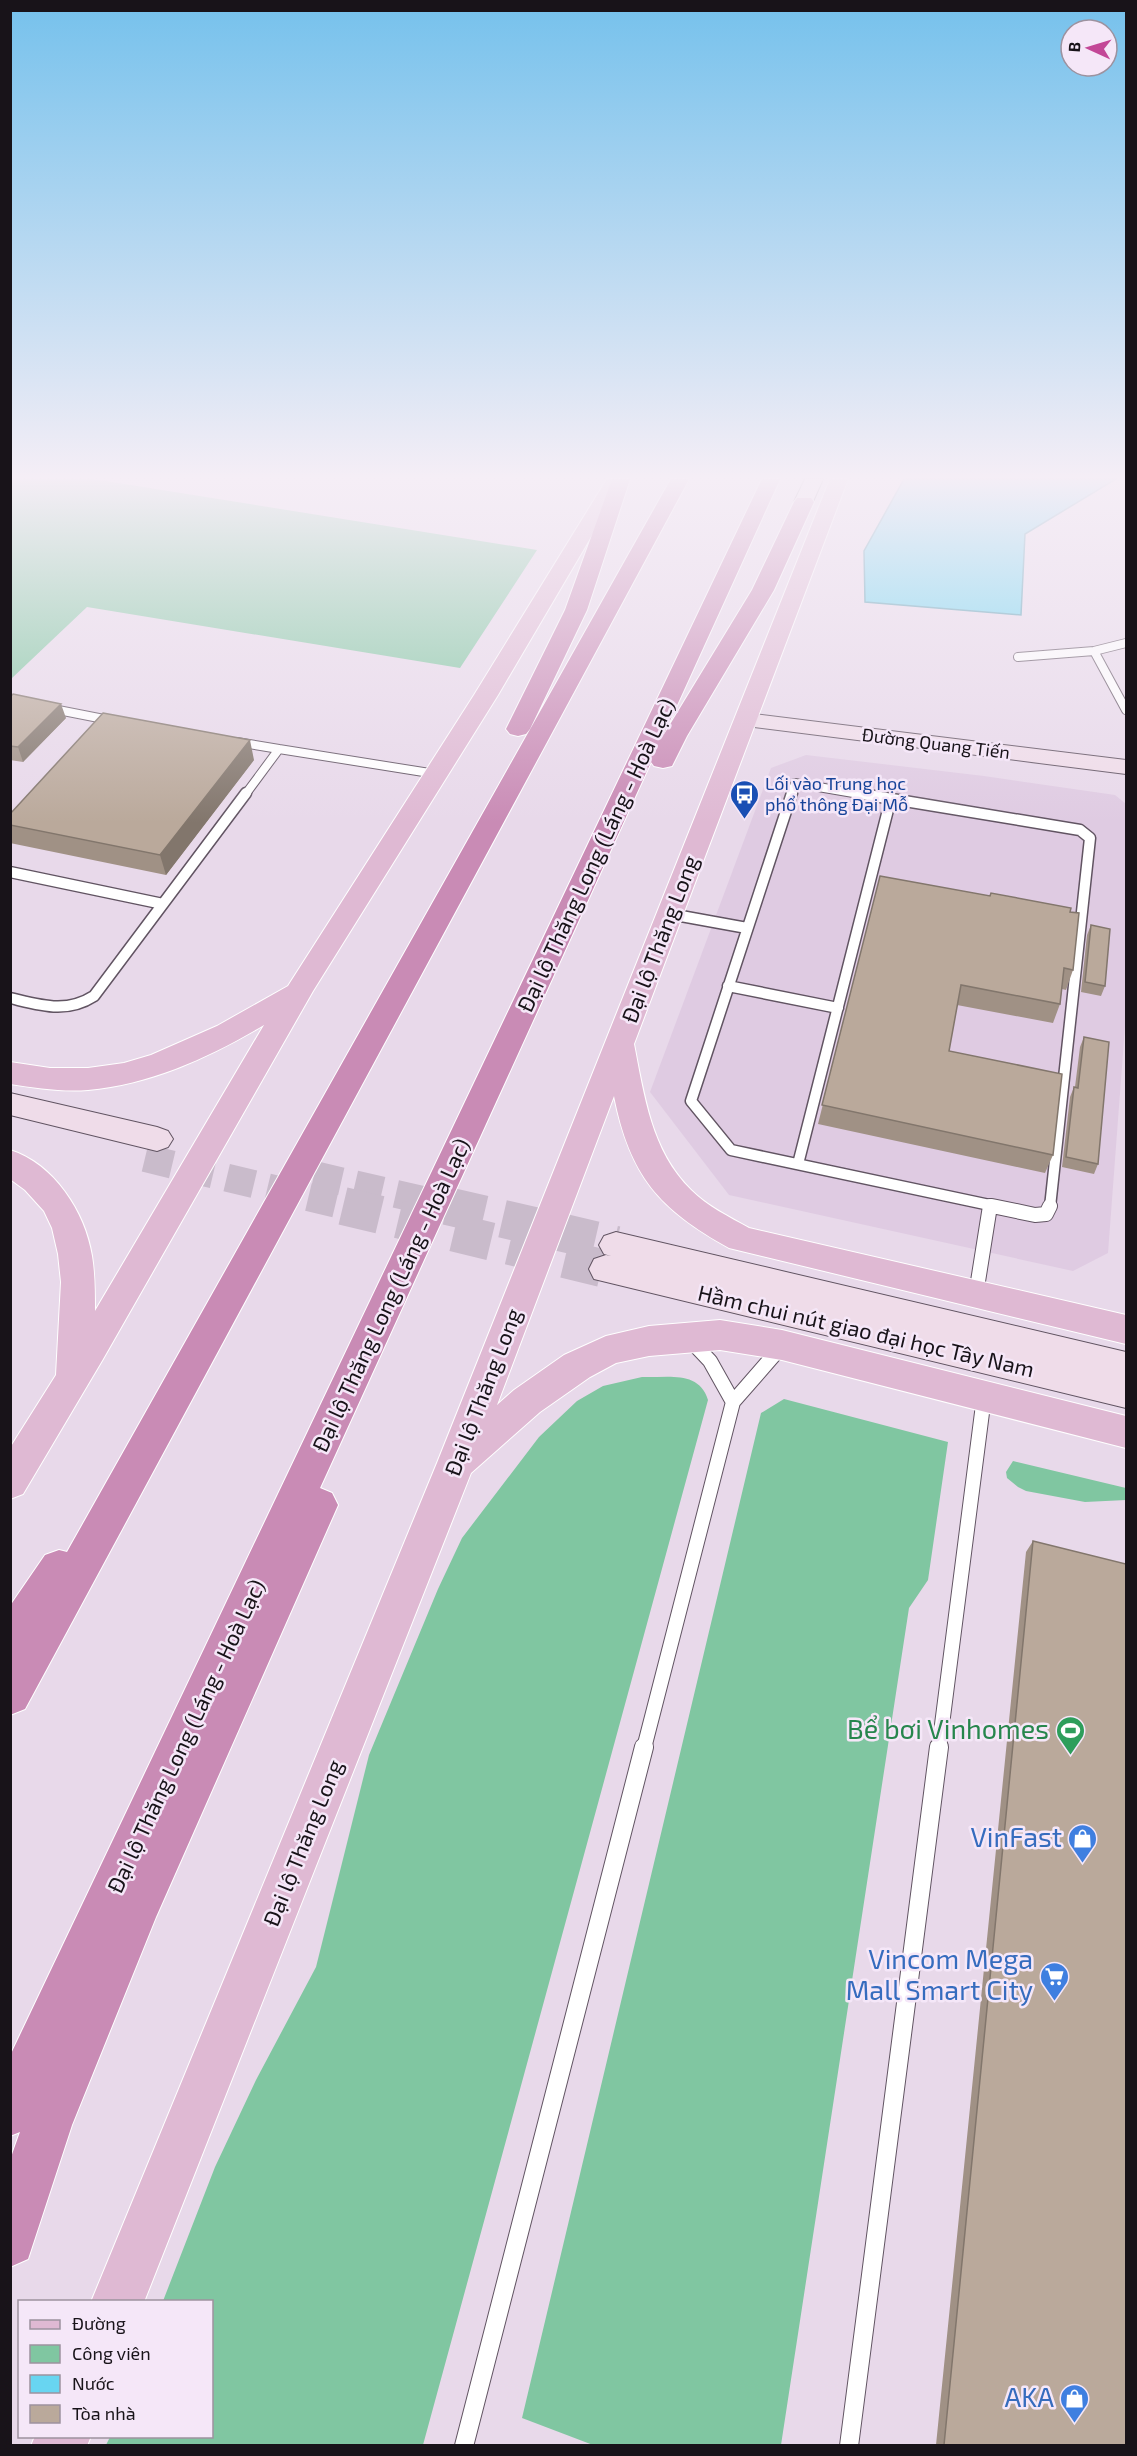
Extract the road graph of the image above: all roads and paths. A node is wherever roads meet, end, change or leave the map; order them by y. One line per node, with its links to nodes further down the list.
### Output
1 (794, 593): 13 (main road, Đại lộ Thăng Long)
2 (547, 594): 19 (main road)
3 (581, 594): 30 (highway)
4 (617, 594): 30 (highway)
5 (718, 594): 34 (highway, Đại lộ Thăng Long (Láng - Hoà Lạc))
6 (761, 594): 34 (highway)
7 (1126, 643): 8 (lane)
8 (1094, 651): 9 (lane); 11 (lane)
9 (1018, 657)
10 (43, 708): 12 (lane)
11 (1126, 710)
12 (108, 720): 14 (lane); 15 (lane)
13 (746, 720): 18 (street, Đường Quang Tiến); 23 (main road, Đại lộ Thăng Long)
14 (120, 722)
15 (101, 728)
16 (222, 739): 17 (lane)
17 (279, 749): 19 (lane); 22 (lane)
18 (1126, 767)
19 (436, 774): 26 (main road)
20 (891, 798): 24 (lane); 28 (lane); 37 (lane)
21 (10, 872): 22 (lane)
22 (163, 904): 27 (lane)
23 (670, 914): 24 (lane); 29 (main road, Đại lộ Thăng Long)
24 (747, 928): 25 (lane)
25 (728, 986): 28 (lane); 36 (lane)
26 (300, 989): 31 (main road); 44 (main road)
27 (10, 998)
28 (838, 1008): 36 (lane)
29 (619, 1043): 38 (main road); 50 (main road, Đại lộ Thăng Long)
30 (359, 1059): 48 (highway)
31 (10, 1073)
32 (10, 1104): 33 (street)
33 (10, 1126)
34 (463, 1142): 39 (highway, Đại lộ Thăng Long (Láng - Hoà Lạc))
35 (10, 1162): 44 (main road)
36 (798, 1164): 37 (lane)
37 (990, 1205): 38 (lane)
38 (976, 1294): 40 (main road)
39 (377, 1326): 54 (highway, Đại lộ Thăng Long (Láng - Hoà Lạc)); 55 (highway)
40 (1126, 1330)
41 (688, 1338): 42 (main road); 47 (lane); 50 (main road)
42 (782, 1345): 46 (main road); 47 (lane)
43 (1126, 1367): 45 (street, Hầm chui nút giao đại học Tây Nam)
44 (70, 1384): 51 (main road)
45 (1126, 1393)
46 (984, 1397): 49 (main road); 58 (lane)
47 (734, 1402): 57 (lane)
48 (156, 1429): 52 (highway); 53 (highway)
49 (1126, 1432)
50 (456, 1463): 56 (main road, Đại lộ Thăng Long)
51 (10, 1482)
52 (10, 1646)
53 (10, 1694)
54 (10, 2111)
55 (10, 2241)
56 (117, 2300)
57 (464, 2445)
58 (849, 2445)

